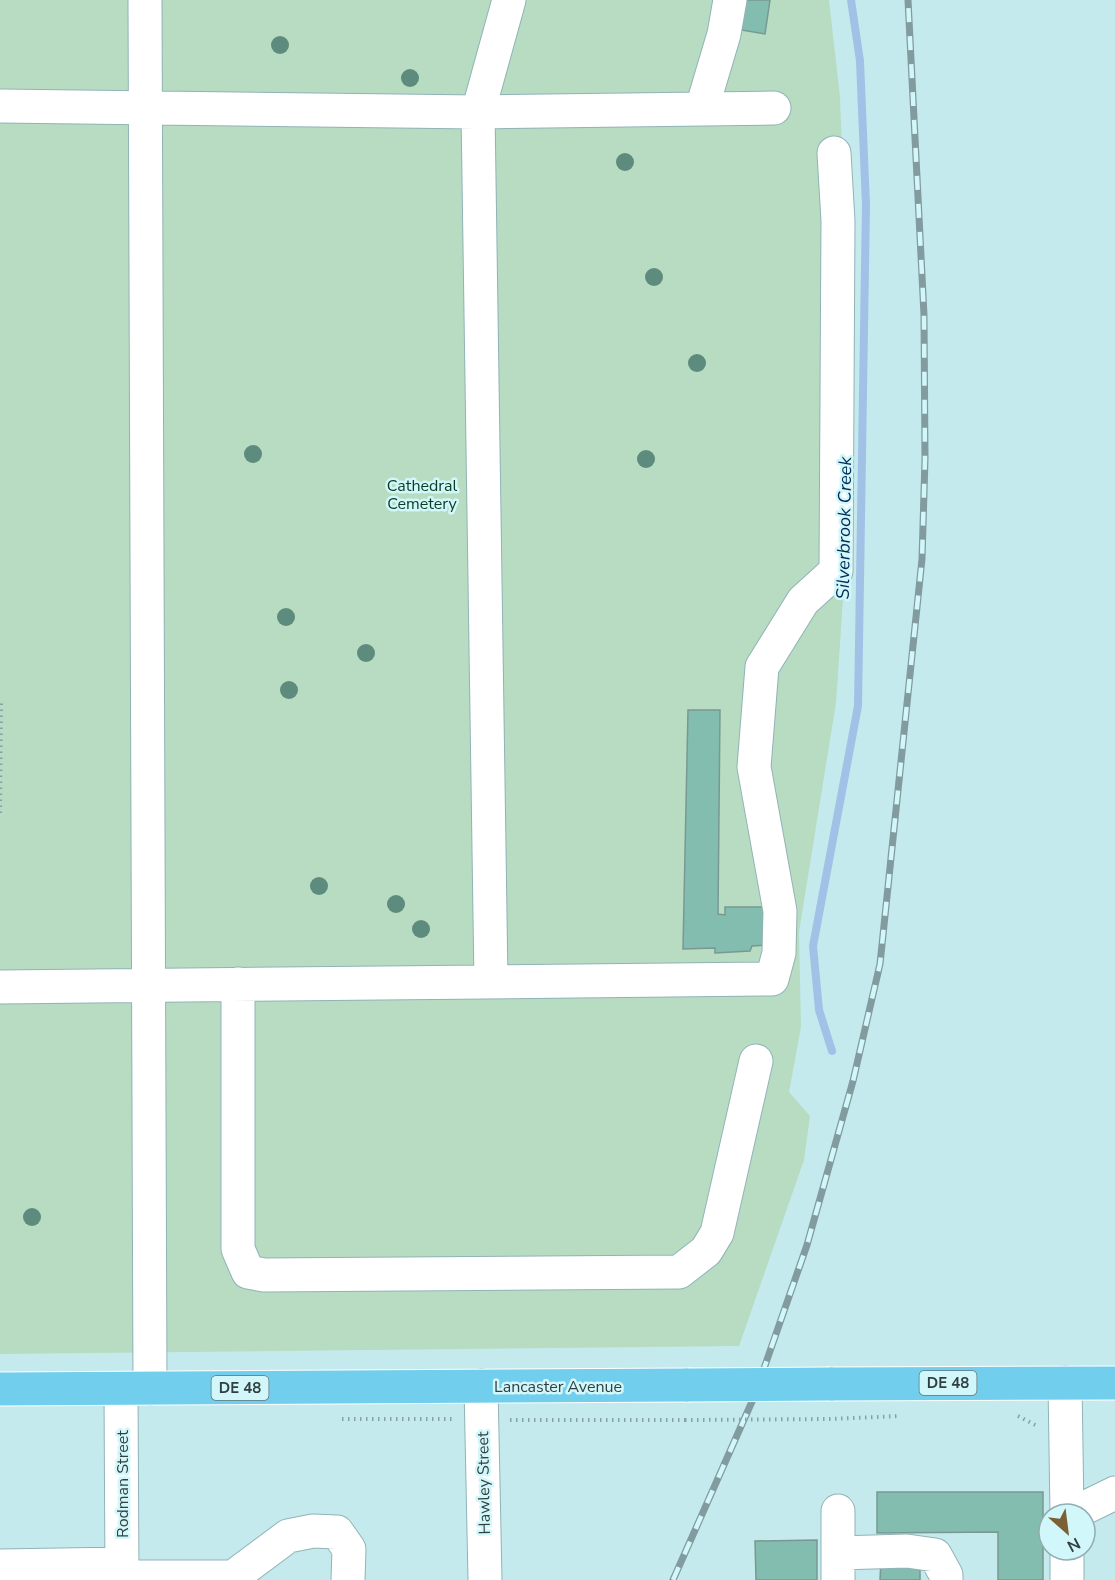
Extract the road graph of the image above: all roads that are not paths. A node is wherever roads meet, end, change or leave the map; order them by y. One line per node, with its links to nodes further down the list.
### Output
1 (145, 0): 5 (street, Rodman Street)
2 (509, 0): 8 (street)
3 (730, 0): 6 (street)
4 (0, 106): 5 (street)
5 (146, 108): 8 (street); 12 (street, Rodman Street)
6 (702, 108): 7 (street); 8 (street)
7 (774, 108)
8 (478, 112): 10 (street)
9 (834, 153): 10 (street)
10 (492, 982): 11 (street)
11 (238, 984): 12 (street); 14 (street)
12 (148, 985): 13 (street); 18 (street, Rodman Street)
13 (0, 987)
14 (756, 1061)
15 (1065, 1383): 16 (main road, Lancaster Avenue / DE 48); 17 (main road, Lancaster Avenue / DE 48, bridge); 21 (street)
16 (1115, 1383)
17 (481, 1386): 18 (main road, Lancaster Avenue / DE 48); 29 (street, Hawley Street)
18 (136, 1388): 19 (main road, Lancaster Avenue / DE 48); 27 (street, Rodman Street)
19 (0, 1389)
20 (1115, 1493): 22 (street)
21 (1067, 1502)
22 (1097, 1502)
23 (838, 1511): 26 (street)
24 (1067, 1562): 31 (street)
25 (0, 1566): 27 (street)
26 (838, 1566): 30 (street)
27 (122, 1574): 28 (street)
28 (348, 1580)
29 (485, 1580)
30 (946, 1580)
31 (1067, 1580)

